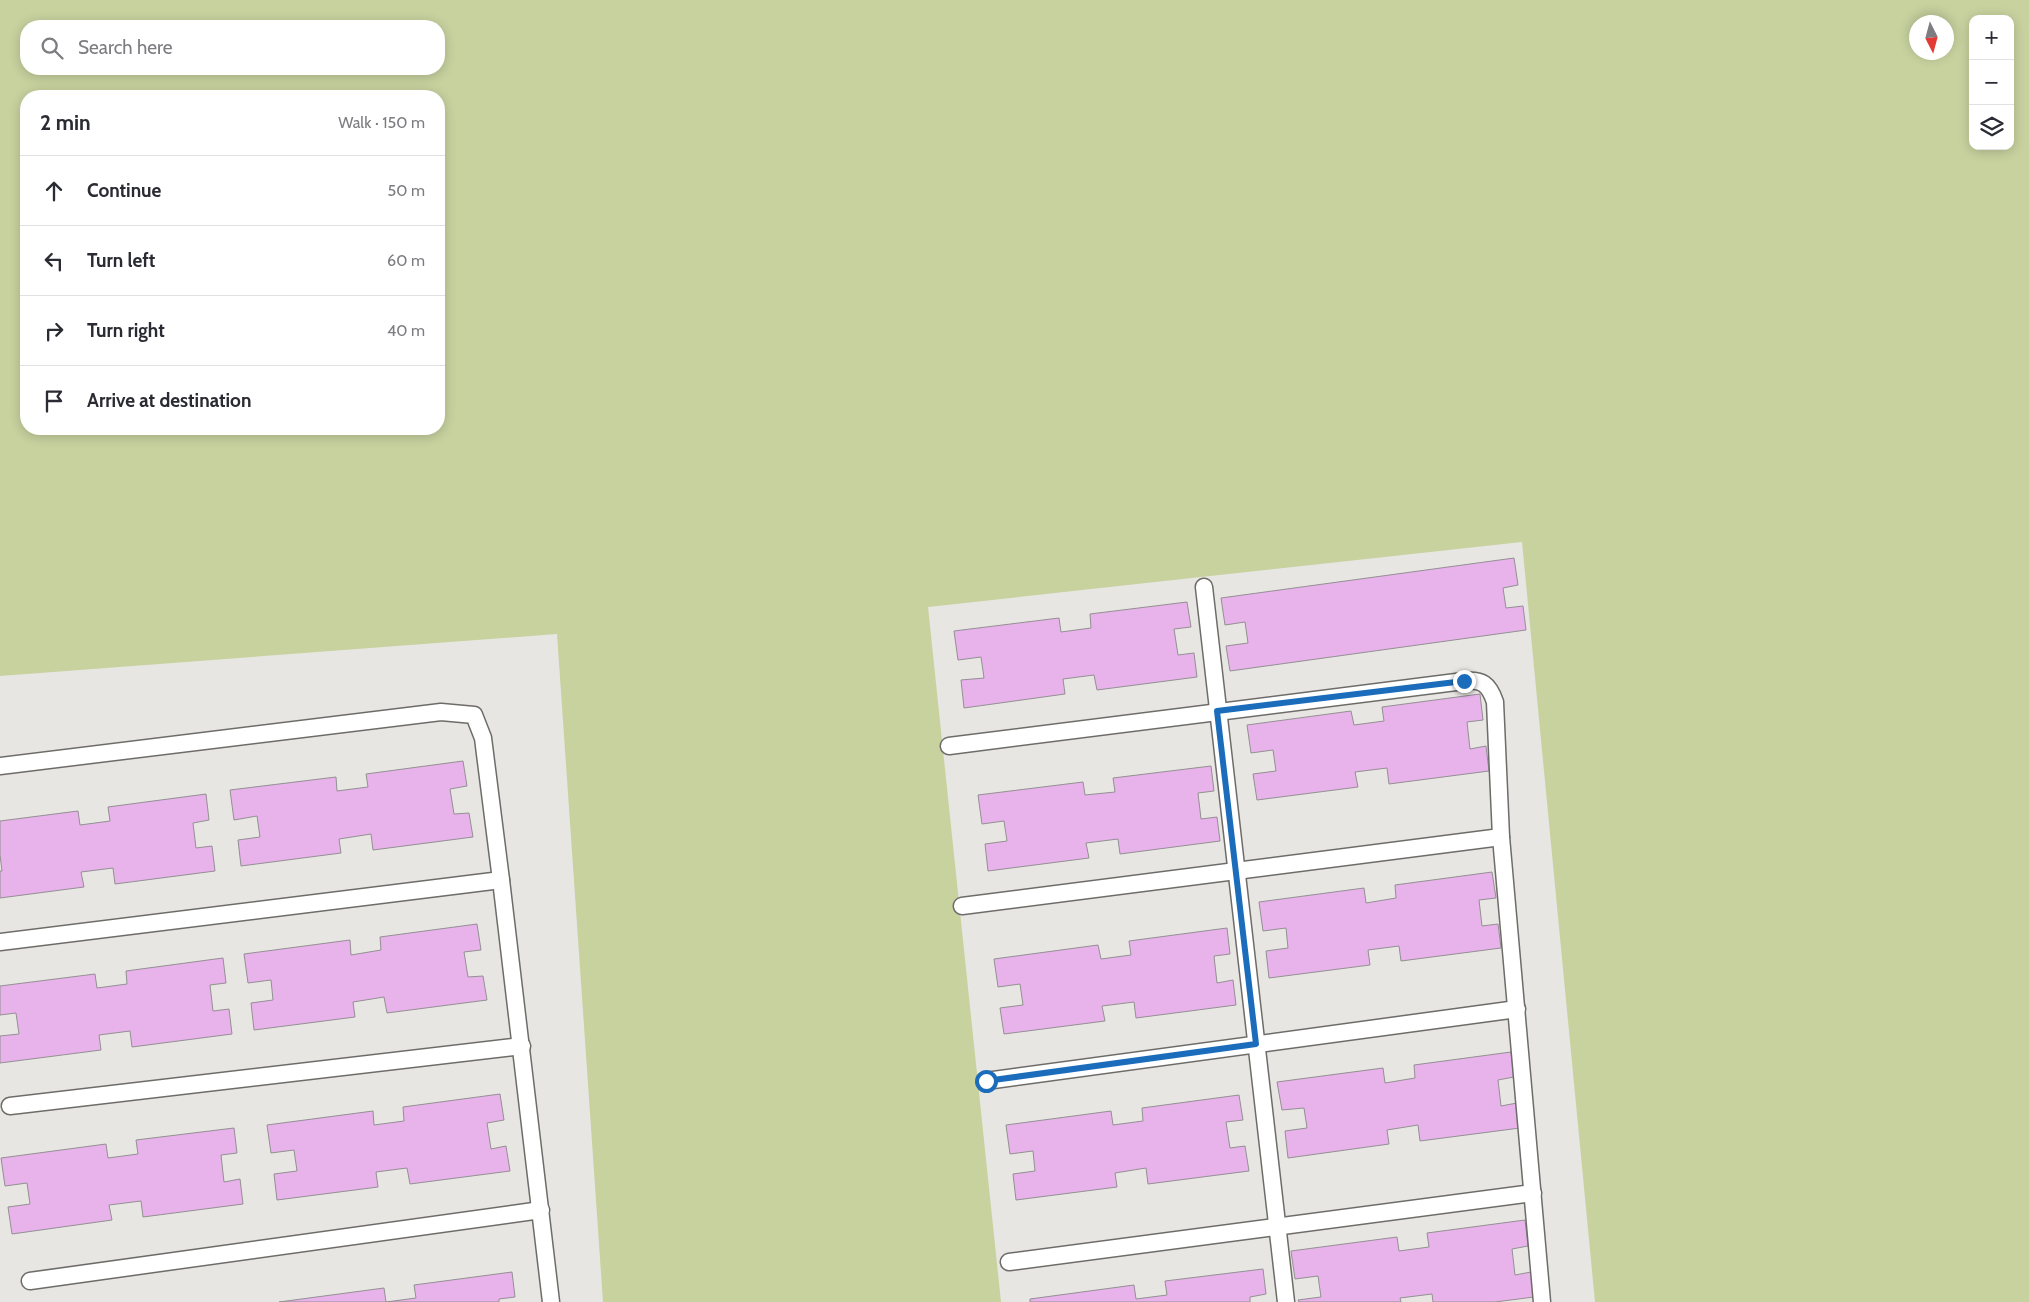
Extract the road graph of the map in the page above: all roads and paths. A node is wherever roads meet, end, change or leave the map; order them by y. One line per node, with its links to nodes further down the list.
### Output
1 (1204, 587): 2 (lane)
2 (1217, 711): 3 (lane); 5 (lane); 6 (lane)
3 (949, 746)
4 (0, 766): 7 (lane)
5 (1501, 837): 6 (lane); 10 (lane)
6 (1236, 871): 8 (lane); 11 (lane)
7 (502, 880): 9 (lane); 12 (lane)
8 (962, 906)
9 (0, 942)
10 (1517, 1009): 11 (lane); 15 (lane)
11 (1256, 1044): 13 (lane); 17 (lane)
12 (522, 1046): 14 (lane); 16 (lane)
13 (986, 1081)
14 (10, 1106)
15 (1533, 1193): 17 (lane); 22 (lane)
16 (541, 1210): 19 (lane); 20 (lane)
17 (1278, 1226): 18 (lane); 21 (lane)
18 (1009, 1262)
19 (30, 1281)
20 (551, 1302)
21 (1286, 1302)
22 (1542, 1302)

